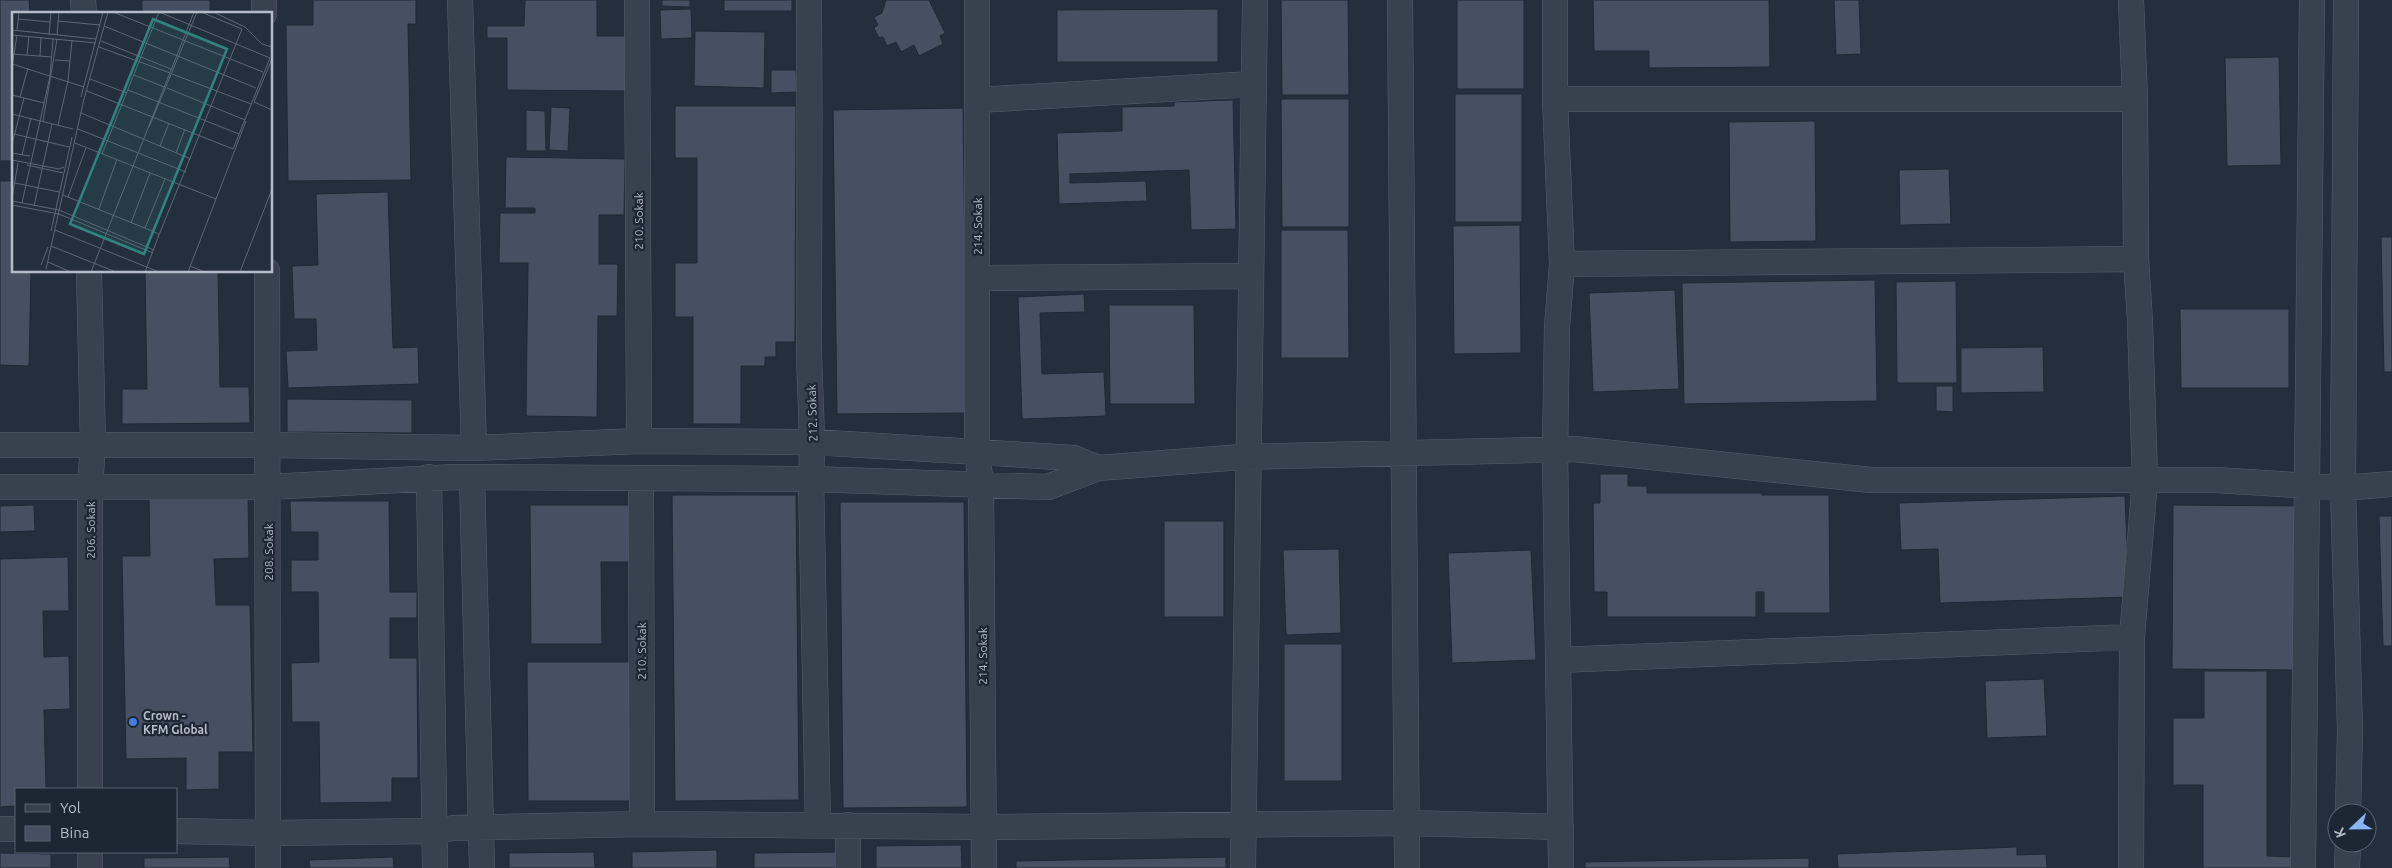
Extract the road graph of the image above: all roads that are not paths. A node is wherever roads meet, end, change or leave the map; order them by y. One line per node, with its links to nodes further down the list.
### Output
1 (460, 0): 26 (street)
2 (637, 0): 21 (street, 210. Sokak)
3 (809, 0): 22 (street, 212. Sokak)
4 (977, 0): 14 (street, 214. Sokak)
5 (1255, 0): 11 (street)
6 (1400, 0): 29 (street)
7 (1555, 0): 12 (street)
8 (2131, 0): 13 (street)
9 (2312, 0): 39 (street)
10 (2346, 0): 43 (street)
11 (1253, 84): 14 (street); 19 (street)
12 (1555, 99): 13 (street); 16 (street)
13 (2135, 99): 15 (street)
14 (977, 100): 20 (street, 214. Sokak)
15 (2136, 259): 16 (street); 36 (street)
16 (1562, 264): 27 (street)
17 (89, 272): 24 (street, 206. Sokak)
18 (267, 272): 25 (street, 208. Sokak)
19 (1251, 276): 20 (street); 30 (street)
20 (977, 278): 28 (street, 214. Sokak)
21 (639, 442): 22 (street); 26 (street)
22 (813, 442): 28 (street); 35 (street, 212. Sokak)
23 (0, 445): 24 (street)
24 (93, 445): 25 (street); 41 (street, 206. Sokak)
25 (268, 445): 26 (street); 42 (street, 208. Sokak)
26 (474, 448)
27 (1555, 450): 29 (street); 36 (street); 45 (street)
28 (977, 452): 31 (street); 38 (street, 214. Sokak)
29 (1403, 454): 30 (street); 48 (street)
30 (1248, 457): 31 (street); 52 (street)
31 (1098, 468): 38 (street)
32 (429, 477): 33 (street); 42 (street); 59 (street)
33 (472, 477): 34 (street); 55 (street)
34 (641, 479): 35 (street); 49 (street, 210. Sokak)
35 (811, 479): 38 (street); 50 (street, 212. Sokak)
36 (2145, 480): 39 (street); 44 (street)
37 (2392, 484): 43 (street)
38 (981, 485): 53 (street, 214. Sokak)
39 (2308, 486): 43 (street); 73 (street)
40 (0, 487): 41 (street)
41 (90, 487): 42 (street); 46 (street, 206. Sokak)
42 (268, 487): 60 (street, 208. Sokak)
43 (2343, 488): 47 (street)
44 (2132, 637): 45 (street); 72 (street)
45 (1558, 660): 54 (street)
46 (90, 788)
47 (2348, 803)
48 (1407, 823): 52 (street); 54 (street); 70 (street)
49 (642, 824): 50 (street); 55 (street)
50 (818, 825): 51 (street)
51 (848, 825): 53 (street); 67 (street)
52 (1244, 825): 53 (street); 69 (street)
53 (984, 827): 68 (street, 214. Sokak)
54 (1561, 827): 71 (street)
55 (481, 828): 59 (street); 66 (street)
56 (0, 829): 57 (street)
57 (15, 829)
58 (178, 831): 60 (street)
59 (435, 831): 60 (street); 65 (street)
60 (268, 833): 64 (street, 208. Sokak)
61 (90, 853): 63 (street)
62 (2348, 853): 74 (street)
63 (90, 868)
64 (268, 868)
65 (435, 868)
66 (482, 868)
67 (848, 868)
68 (984, 868)
69 (1243, 868)
70 (1407, 868)
71 (1561, 868)
72 (2132, 868)
73 (2303, 868)
74 (2347, 868)

